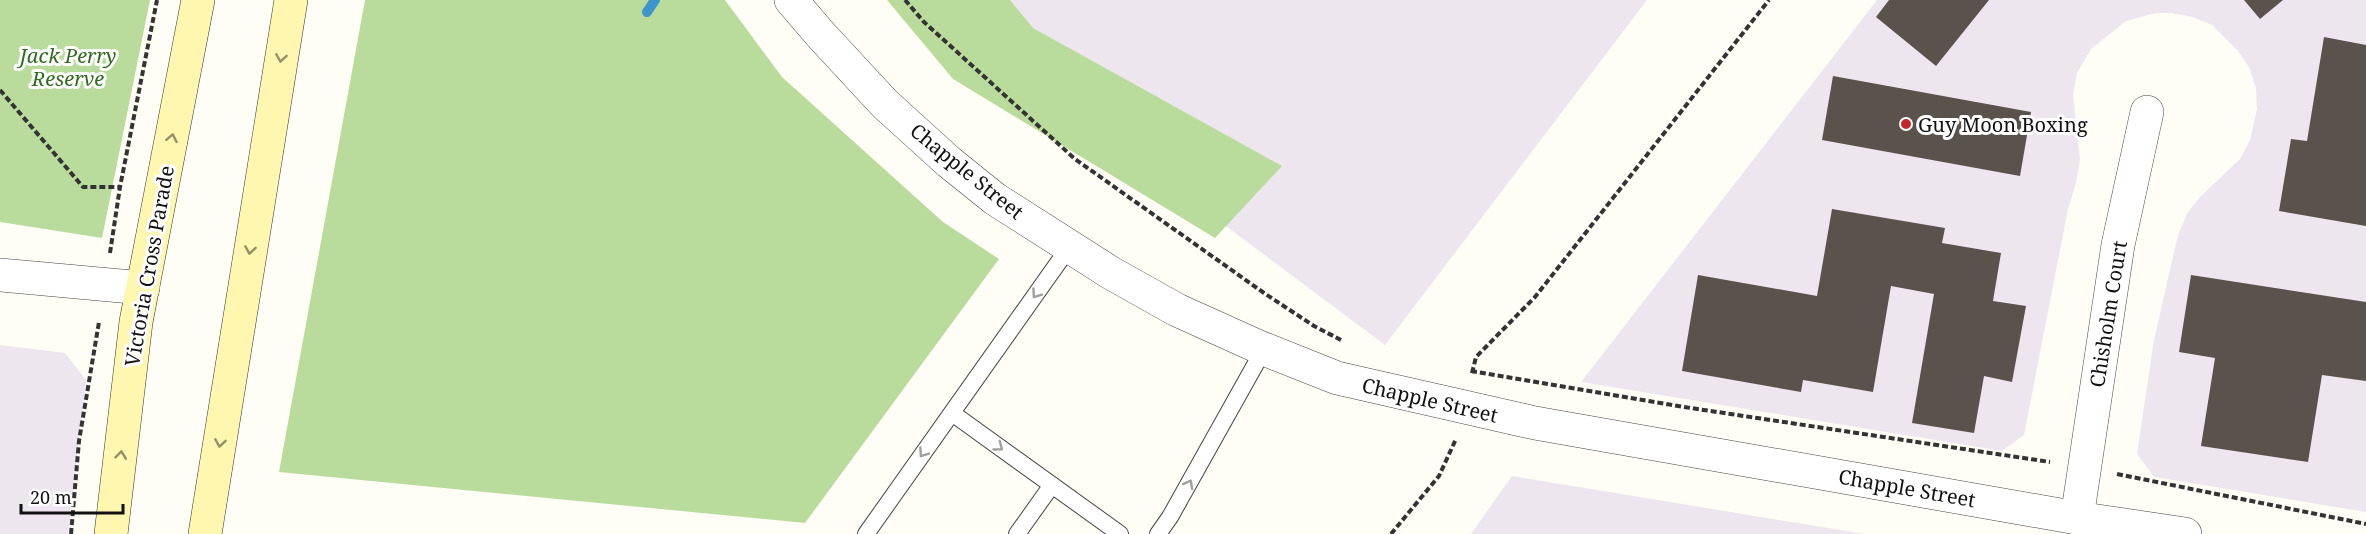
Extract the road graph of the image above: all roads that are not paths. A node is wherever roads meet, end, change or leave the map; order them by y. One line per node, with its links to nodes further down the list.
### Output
1 (198, 0): 7 (main road, Victoria Cross Parade, one-way to 1)
2 (291, 0): 13 (main road, one-way to 13)
3 (791, 0): 5 (street, Chapple Street)
4 (2147, 112): 11 (street, Chisholm Court)
5 (1070, 246): 8 (street, Chapple Street); 9 (lane, one-way to 9)
6 (0, 275): 7 (street)
7 (143, 288): 12 (main road, Victoria Cross Parade, one-way to 7)
8 (1264, 349): 11 (street, Chapple Street); 17 (lane, one-way to 8)
9 (952, 412): 10 (lane, one-way to 10); 14 (lane, one-way to 14)
10 (1052, 485): 15 (lane); 16 (lane)
11 (2077, 518): 18 (street, Chapple Street)
12 (111, 534)
13 (205, 534)
14 (866, 534)
15 (1017, 534)
16 (1120, 534)
17 (1158, 534)
18 (2185, 534)

